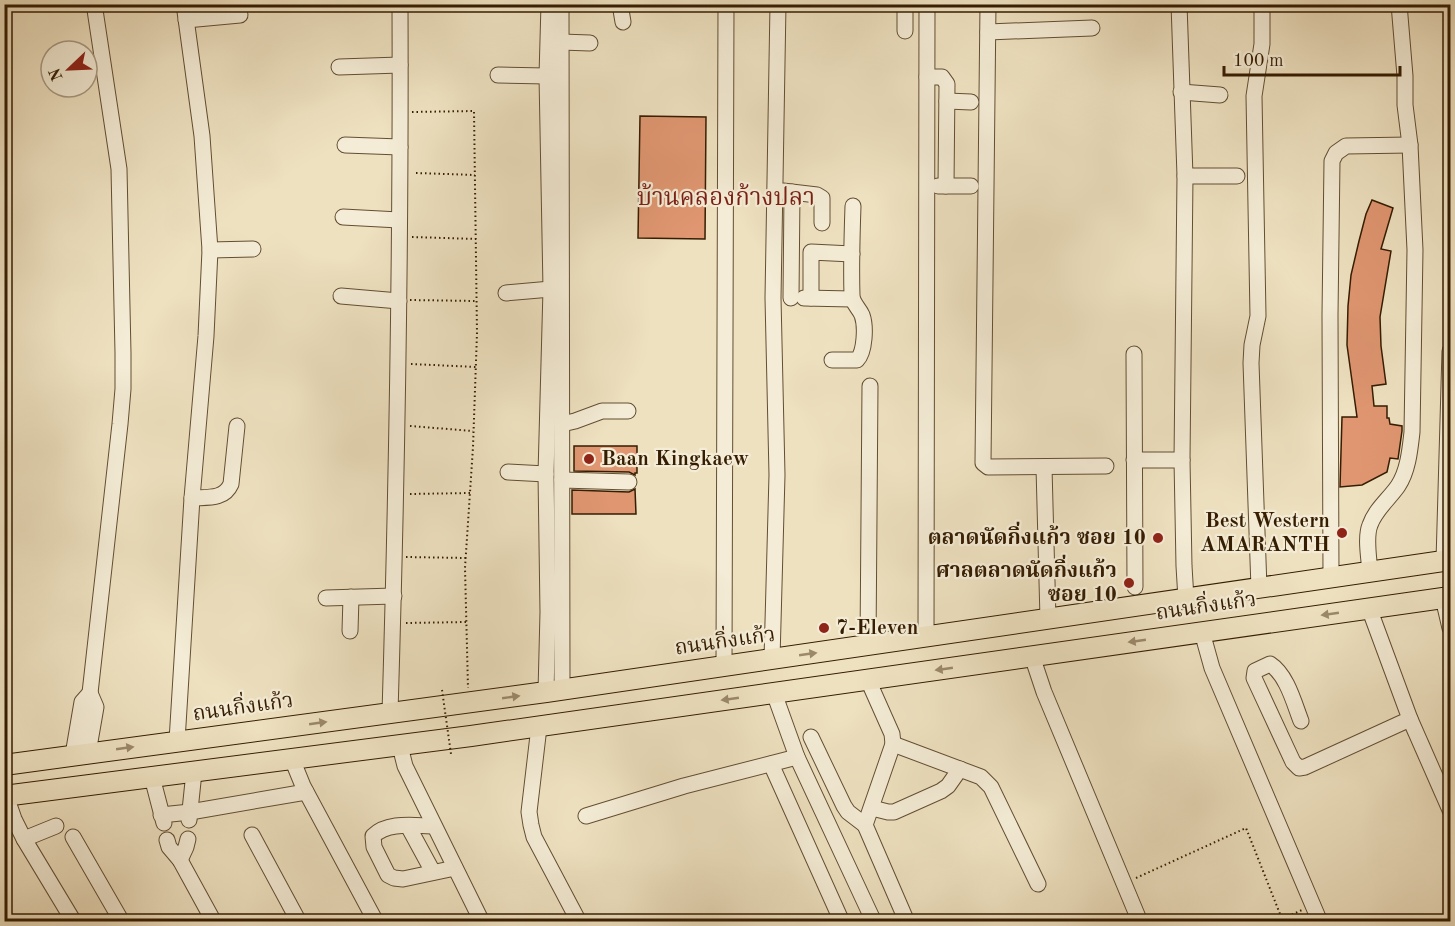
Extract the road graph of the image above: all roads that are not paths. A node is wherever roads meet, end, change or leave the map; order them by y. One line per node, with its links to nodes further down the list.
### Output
1 (400, 4): 22 (street)
2 (549, 4): 25 (street)
3 (561, 4): 20 (street)
4 (620, 4): 16 (street)
5 (726, 4): 91 (street)
6 (778, 4): 39 (street)
7 (905, 4): 18 (street)
8 (927, 4): 26 (street)
9 (988, 4): 19 (street)
10 (1179, 4): 27 (street)
11 (1262, 4): 76 (street)
12 (1400, 4): 32 (street)
13 (95, 10): 103 (street)
14 (185, 12): 15 (street); 46 (street)
15 (240, 15)
16 (623, 22)
17 (1092, 28): 19 (street)
18 (905, 31)
19 (988, 32): 66 (street)
20 (561, 42): 21 (street); 61 (street)
21 (590, 43)
22 (400, 65): 23 (street); 33 (street)
23 (339, 67)
24 (498, 75): 25 (street)
25 (547, 76): 48 (street)
26 (927, 77): 29 (street); 36 (street)
27 (1181, 92): 28 (street); 34 (street)
28 (1220, 95)
29 (946, 101): 30 (street); 37 (street)
30 (971, 102)
31 (345, 145): 33 (street)
32 (1410, 145): 73 (street); 74 (street)
33 (400, 147): 43 (street)
34 (1185, 176): 35 (street); 64 (street)
35 (1237, 176)
36 (927, 186): 37 (street); 87 (street)
37 (946, 186): 38 (street)
38 (971, 186)
39 (774, 190): 40 (street); 51 (street)
40 (792, 192): 44 (street); 52 (street)
41 (853, 206): 47 (street)
42 (344, 217): 43 (street)
43 (399, 220): 55 (street)
44 (822, 223)
45 (253, 249): 46 (street)
46 (210, 250): 71 (street)
47 (852, 254): 53 (street); 54 (street)
48 (551, 289): 49 (street); 68 (street)
49 (506, 293)
50 (341, 296): 55 (street)
51 (773, 298): 52 (street); 90 (street)
52 (790, 298): 53 (street)
53 (811, 298): 54 (street)
54 (852, 299): 58 (street)
55 (405, 301): 77 (street)
56 (1450, 351): 72 (street)
57 (1134, 354): 63 (street)
58 (832, 360)
59 (870, 386): 88 (street)
60 (628, 411): 61 (street)
61 (562, 424): 69 (street)
62 (237, 426): 71 (street)
63 (1134, 460): 64 (street); 75 (street)
64 (1182, 460): 81 (street)
65 (1106, 466): 66 (street)
66 (1044, 467): 83 (street)
67 (508, 472): 68 (street)
68 (546, 474): 93 (street)
69 (562, 480): 70 (street); 93 (street)
70 (629, 483)
71 (192, 498): 100 (street)
72 (1447, 560): 73 (main road, ถนนกิ่งแก้ว)
73 (1370, 572): 74 (main road, ถนนกิ่งแก้ว)
74 (1331, 578): 76 (main road, ถนนกิ่งแก้ว)
75 (1135, 587)
76 (1259, 588): 81 (main road, ถนนกิ่งแก้ว)
77 (394, 596): 78 (street); 95 (street)
78 (351, 597): 80 (street); 85 (street)
79 (1447, 597): 82 (main road, ถนนกิ่งแก้ว); 84 (street)
80 (326, 598)
81 (1186, 599): 83 (main road, ถนนกิ่งแก้ว)
82 (1369, 608): 86 (main road, ถนนกิ่งแก้ว, one-way to 86); 96 (street)
83 (1048, 619): 87 (main road, ถนนกิ่งแก้ว)
84 (1450, 628)
85 (350, 631)
86 (1202, 632): 89 (main road, ถนนกิ่งแก้ว, one-way to 89); 141 (street)
87 (926, 637): 88 (main road, ถนนกิ่งแก้ว)
88 (868, 645): 90 (main road, ถนนกิ่งแก้ว, one-way to 88)
89 (1032, 656): 92 (main road, ถนนกิ่งแก้ว, one-way to 92); 140 (street)
90 (772, 659): 91 (main road, ถนนกิ่งแก้ว)
91 (724, 666): 93 (main road, ถนนกิ่งแก้ว)
92 (868, 680): 94 (main road, ถนนกิ่งแก้ว); 101 (street)
93 (554, 691): 95 (main road, ถนนกิ่งแก้ว, one-way to 93)
94 (774, 693): 98 (main road, ถนนกิ่งแก้ว, one-way to 98); 104 (street)
95 (390, 713): 100 (main road, ถนนกิ่งแก้ว, one-way to 95)
96 (1410, 719): 97 (street); 114 (street)
97 (1301, 721)
98 (539, 727): 102 (main road, ถนนกิ่งแก้ว); 136 (street)
99 (811, 737): 117 (street)
100 (177, 741): 103 (main road, ถนนกิ่งแก้ว, one-way to 100)
101 (893, 744): 108 (street); 113 (street)
102 (400, 746): 105 (main road, ถนนกิ่งแก้ว); 120 (street)
103 (80, 754): 107 (main road, ถนนกิ่งแก้ว)
104 (797, 757): 106 (street); 138 (street)
105 (292, 759): 109 (main road, ถนนกิ่งแก้ว); 111 (street)
106 (771, 764): 116 (street); 137 (street)
107 (4, 765)
108 (960, 769): 113 (street); 129 (street)
109 (194, 772): 110 (main road, ถนนกิ่งแก้ว); 115 (street)
110 (152, 777): 112 (main road, ถนนกิ่งแก้ว); 115 (street)
111 (306, 792): 115 (street); 134 (street)
112 (5, 796): 123 (street)
113 (872, 808): 117 (street)
114 (1450, 810)
115 (190, 816)
116 (586, 816)
117 (865, 825): 139 (street)
118 (56, 826): 123 (street)
119 (408, 826): 120 (street); 128 (street); 128 (street)
120 (434, 826): 127 (street)
121 (252, 835): 133 (street)
122 (73, 837): 131 (street)
123 (24, 839): 130 (street)
124 (188, 839): 126 (street)
125 (167, 840): 126 (street)
126 (180, 860): 132 (street)
127 (455, 868): 128 (street); 135 (street)
128 (434, 873)
129 (1038, 884)
130 (74, 921)
131 (122, 921)
132 (214, 921)
133 (299, 921)
134 (376, 921)
135 (482, 921)
136 (579, 921)
137 (842, 921)
138 (874, 921)
139 (907, 921)
140 (1140, 921)
141 (1320, 921)

